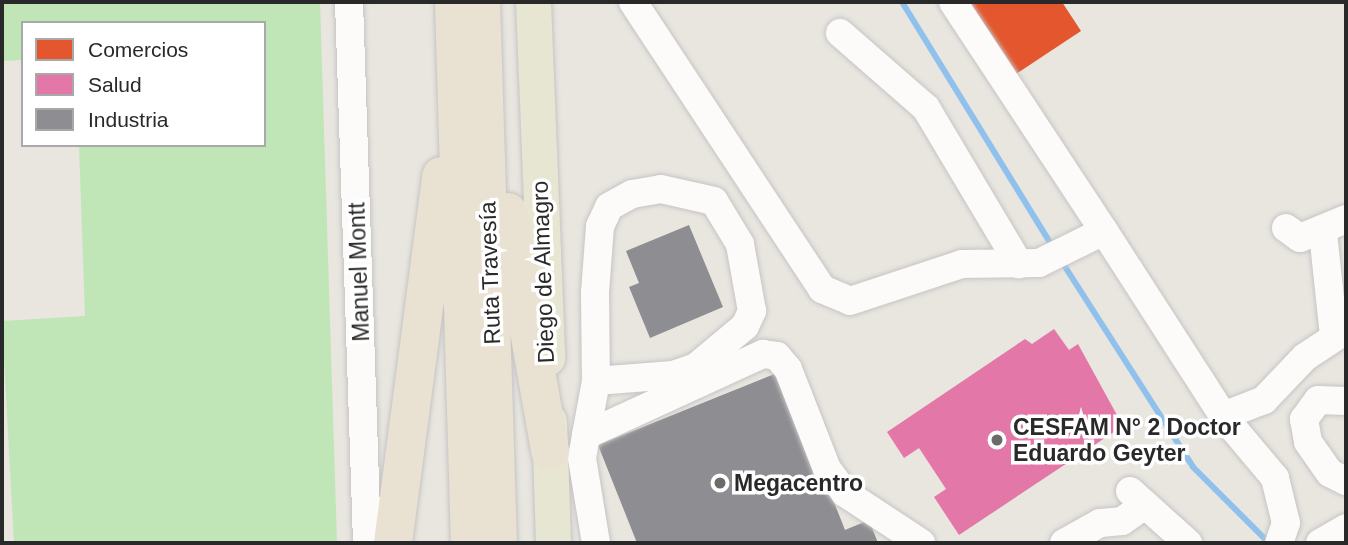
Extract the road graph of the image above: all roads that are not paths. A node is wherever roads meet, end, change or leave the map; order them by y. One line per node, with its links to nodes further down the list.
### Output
1 (349, 2): 22 (street, Manuel Montt)
2 (454, 2): 8 (highway, Ruta Travesía)
3 (481, 2): 8 (highway, Ruta Travesía)
4 (533, 2): 18 (main road, Diego de Almagro)
5 (633, 2): 12 (street)
6 (953, 2): 11 (street)
7 (840, 33): 12 (street)
8 (469, 57): 18 (highway); 23 (highway); 24 (highway, Ruta Travesía); 25 (highway, Ruta Travesía)
9 (1335, 226): 10 (street); 13 (street)
10 (1286, 228)
11 (1104, 231): 12 (street); 16 (street)
12 (1019, 264)
13 (1340, 333): 16 (street)
14 (596, 381): 14 (street); 17 (street)
15 (1346, 401): 19 (street)
16 (1223, 416): 31 (street)
17 (586, 435): 27 (street); 28 (street)
18 (550, 451): 26 (main road, Diego de Almagro)
19 (1346, 481)
20 (1128, 515): 29 (street); 30 (street)
21 (1346, 528): 32 (street)
22 (367, 543)
23 (393, 543)
24 (470, 543)
25 (498, 543)
26 (553, 543)
27 (596, 543)
28 (920, 543)
29 (1064, 543)
30 (1188, 543)
31 (1279, 543)
32 (1320, 543)

